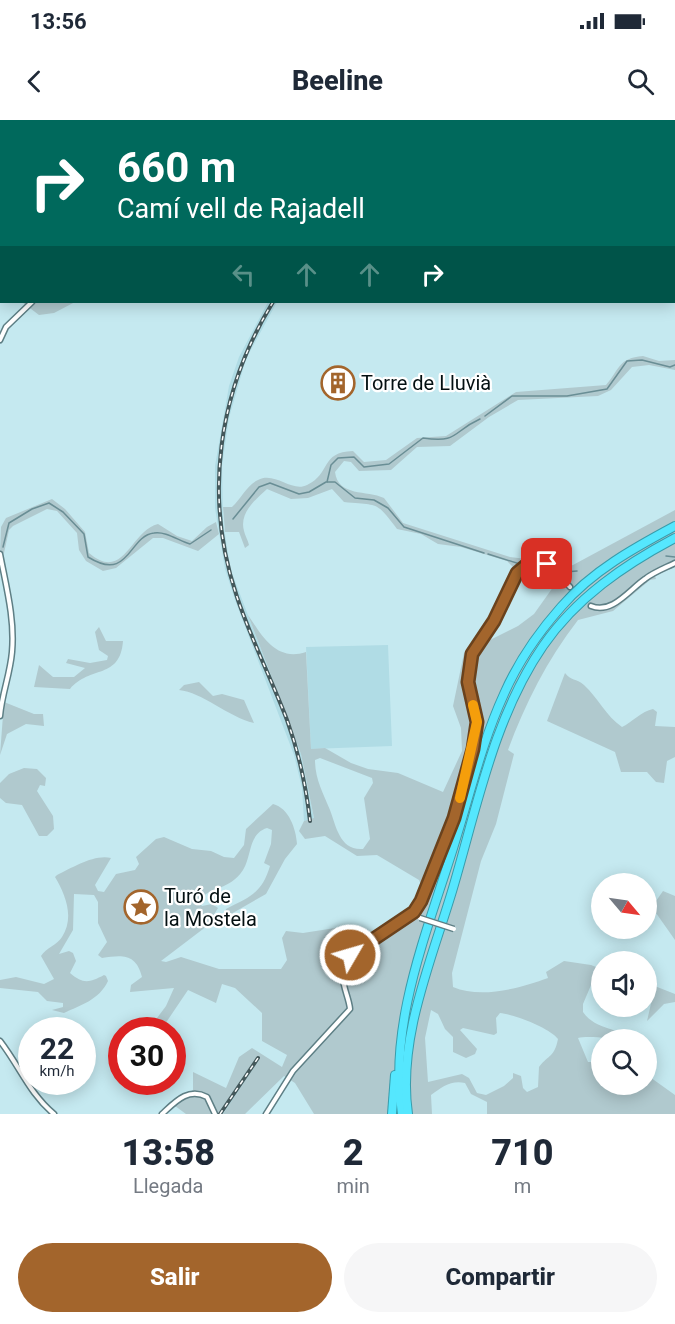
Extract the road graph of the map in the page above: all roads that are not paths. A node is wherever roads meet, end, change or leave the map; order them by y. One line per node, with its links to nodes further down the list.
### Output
1 (31, 303): 2 (street)
2 (0, 340)
3 (675, 526): 12 (highway)
4 (675, 538): 20 (highway)
5 (0, 554): 9 (street)
6 (675, 563): 8 (street)
7 (570, 587): 10 (street)
8 (591, 606)
9 (0, 716)
10 (412, 913): 11 (street, bridge); 17 (street)
11 (456, 930)
12 (402, 1032): 18 (highway); 19 (highway)
13 (0, 1041): 14 (street)
14 (54, 1114)
15 (162, 1114): 16 (street)
16 (215, 1114)
17 (266, 1114)
18 (392, 1114)
19 (402, 1114)
20 (408, 1114)

